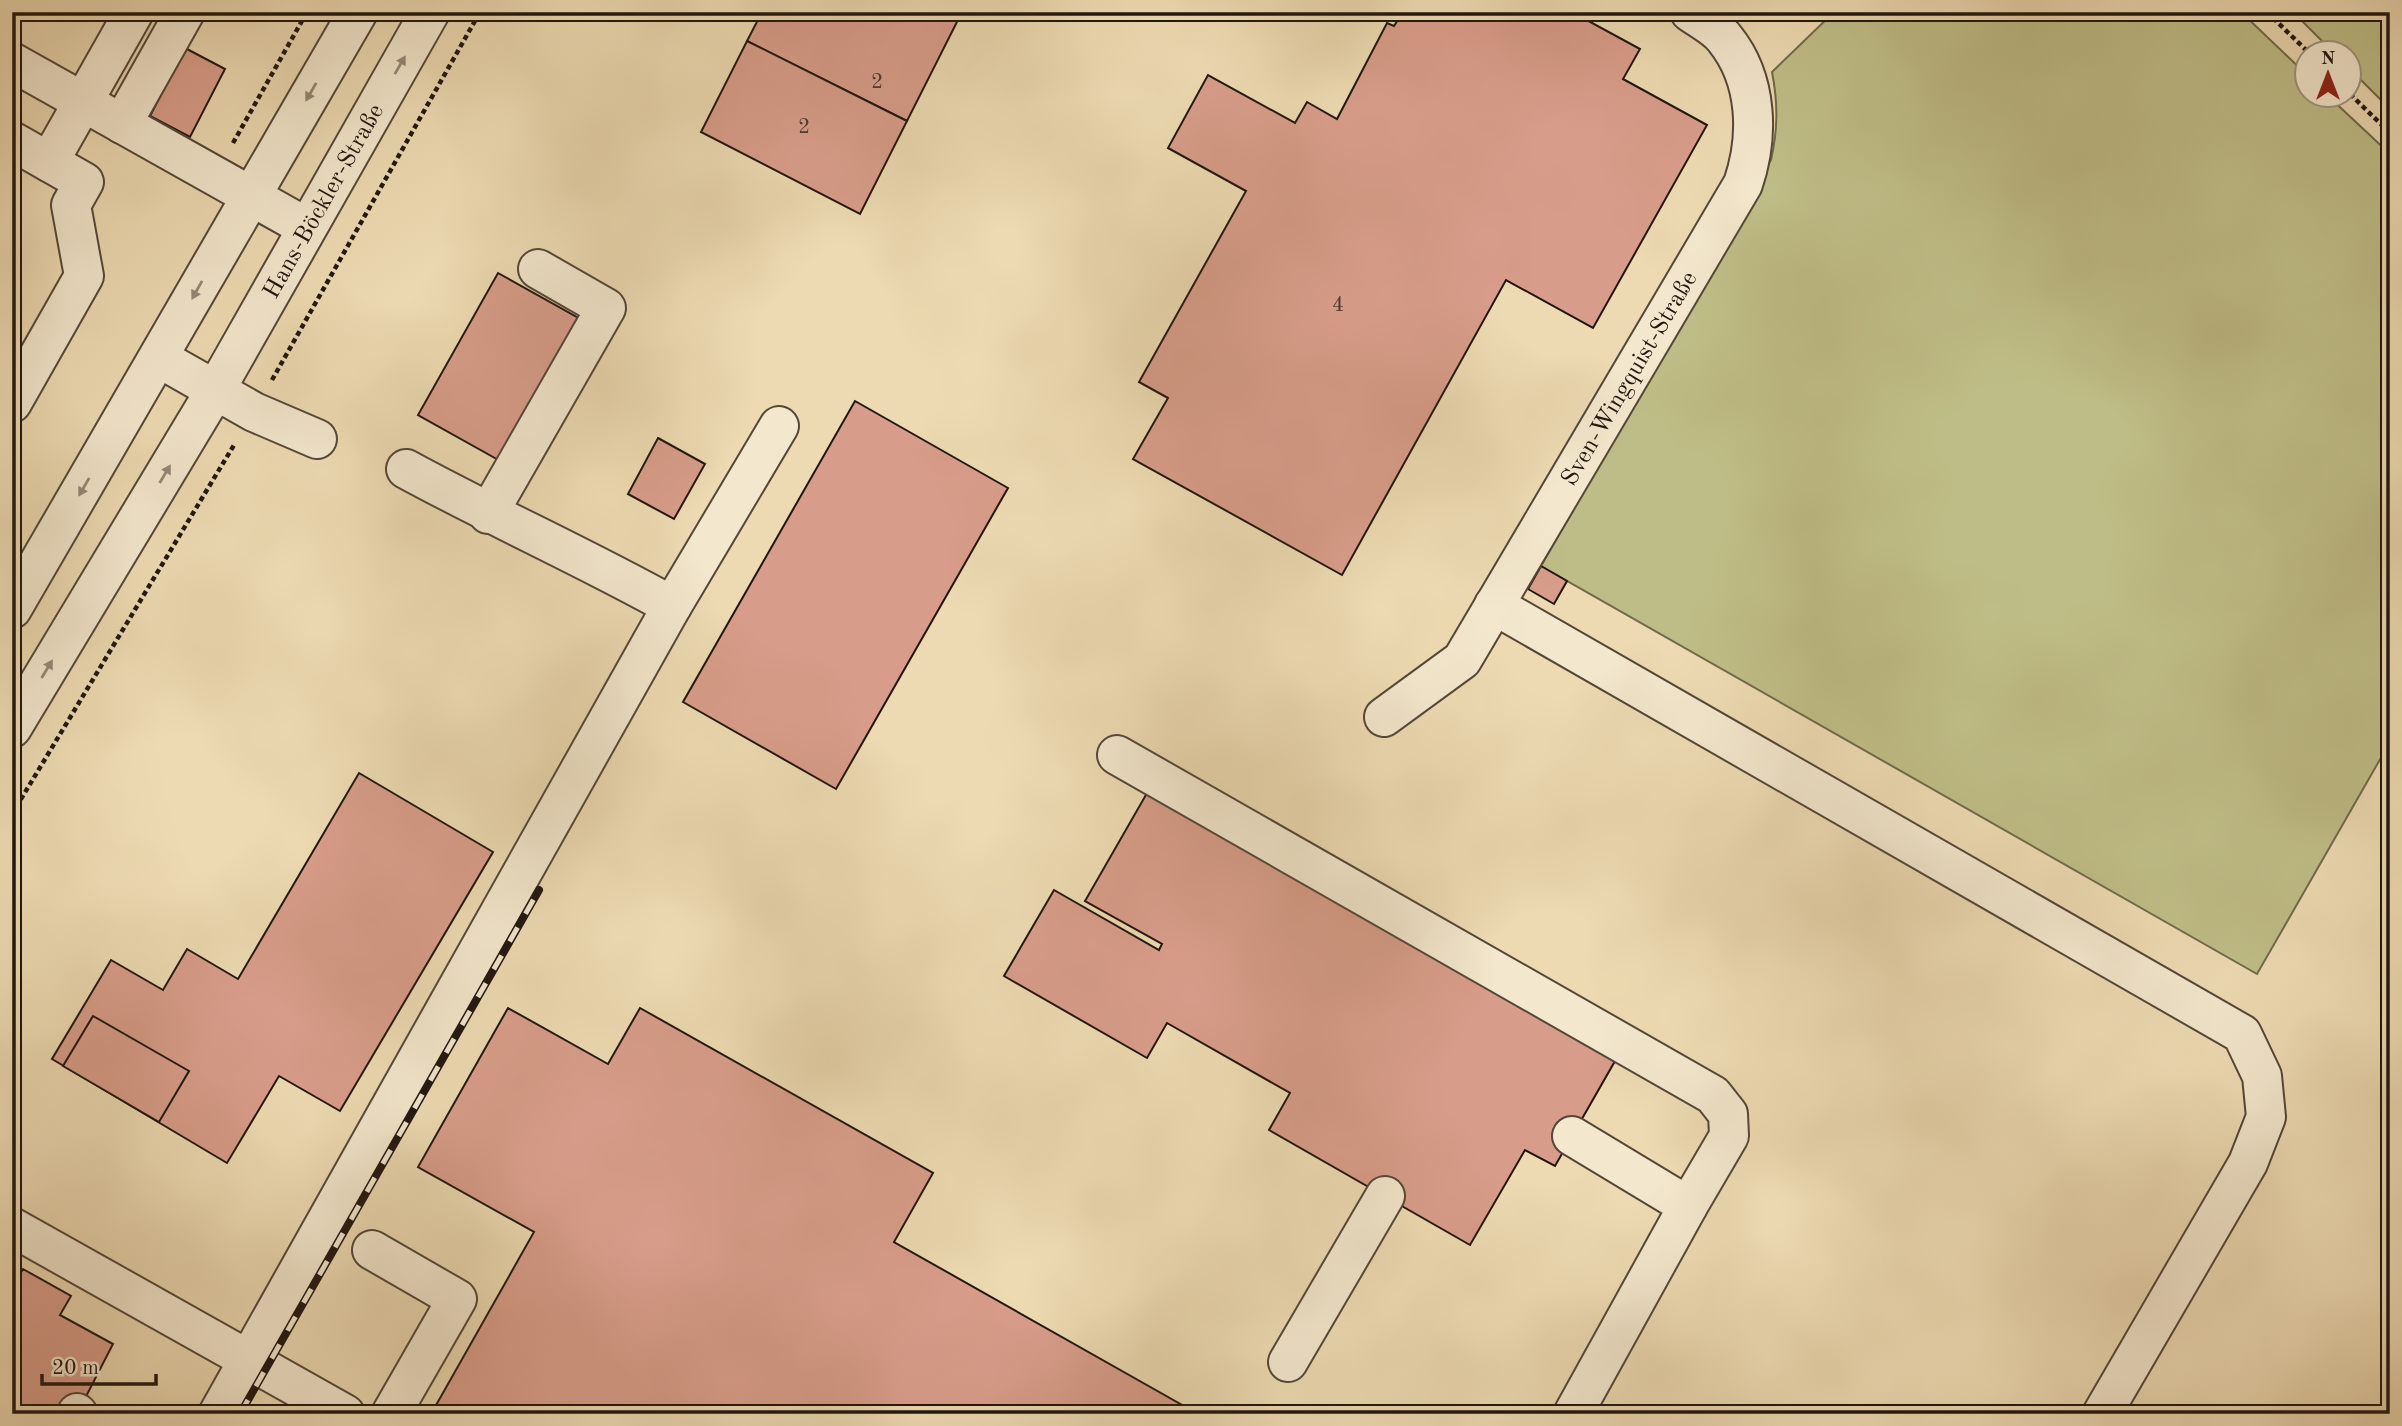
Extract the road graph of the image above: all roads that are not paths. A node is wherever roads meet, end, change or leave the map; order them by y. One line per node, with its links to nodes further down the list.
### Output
1 (134, 12): 7 (street)
2 (185, 12): 8 (street)
3 (358, 12): 11 (street, one-way to 11)
4 (430, 12): 12 (street, Hans-Böckler-Straße, one-way to 4)
5 (1690, 12): 21 (street, Sven-Wingquist-Straße)
6 (12, 62): 7 (street)
7 (83, 101): 8 (street); 10 (street)
8 (122, 124): 11 (street)
9 (12, 141): 10 (street)
10 (48, 162): 16 (street)
11 (250, 196): 12 (street); 14 (street, one-way to 14)
12 (306, 227): 15 (street, Hans-Böckler-Straße)
13 (538, 269): 20 (street)
14 (159, 358): 15 (street); 23 (street, one-way to 23)
15 (216, 389): 18 (street); 25 (street, Hans-Böckler-Straße, one-way to 15)
16 (12, 404)
17 (779, 426): 22 (street)
18 (317, 439)
19 (406, 469): 20 (street)
20 (488, 514): 22 (street)
21 (1494, 605): 24 (street, Sven-Wingquist-Straße); 38 (street)
22 (672, 606): 32 (street)
23 (12, 609)
24 (1384, 717)
25 (12, 728)
26 (1117, 755): 29 (street)
27 (1572, 1136): 29 (street)
28 (1385, 1196): 33 (street)
29 (1688, 1206): 37 (street)
30 (12, 1227): 32 (street)
31 (372, 1250): 36 (street)
32 (248, 1359): 34 (street); 35 (street)
33 (1288, 1362)
34 (218, 1414)
35 (345, 1414)
36 (391, 1414)
37 (1573, 1414)
38 (2102, 1414)

